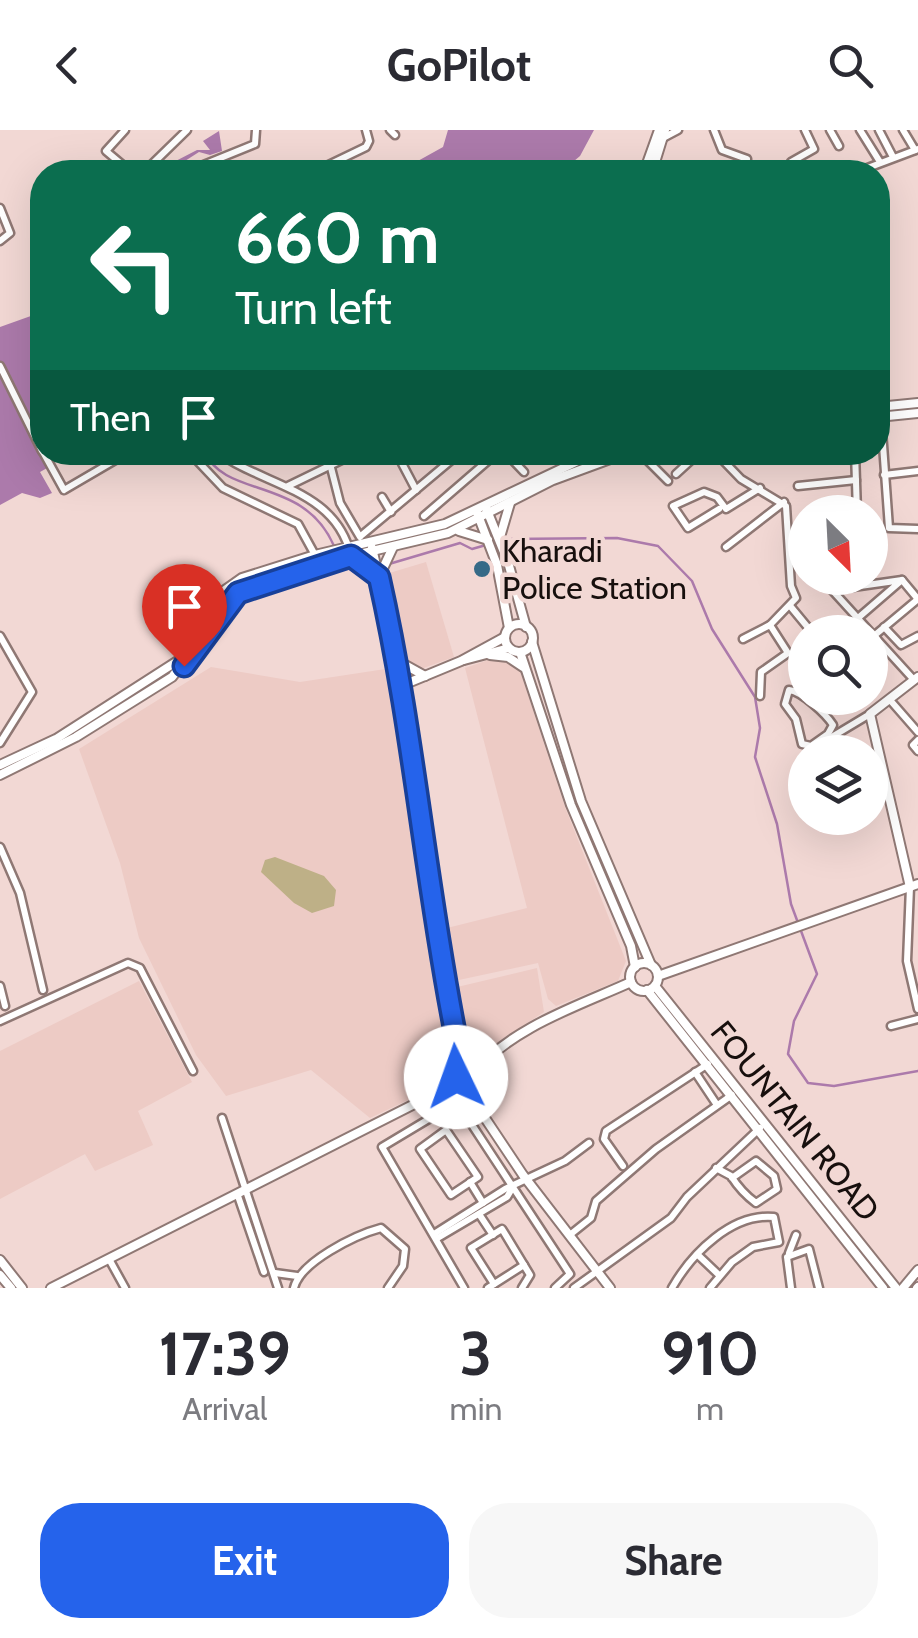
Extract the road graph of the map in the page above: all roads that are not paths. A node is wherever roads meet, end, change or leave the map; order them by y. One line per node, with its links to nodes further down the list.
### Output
1 (126, 130): 19 (street)
2 (188, 130): 20 (street)
3 (256, 130): 21 (street)
4 (366, 130): 22 (street)
5 (678, 130): 12 (street)
6 (714, 130): 18 (street)
7 (805, 130): 25 (street)
8 (830, 130): 14 (street)
9 (860, 130): 13 (street)
10 (879, 130): 17 (street)
11 (902, 130): 16 (street)
12 (661, 135): 23 (street); 24 (street)
13 (867, 142): 15 (street); 26 (street)
14 (839, 146)
15 (856, 147)
16 (916, 149): 17 (street)
17 (894, 157): 27 (street)
18 (748, 159)
19 (117, 160)
20 (157, 160)
21 (216, 160)
22 (339, 160)
23 (650, 160)
24 (655, 160)
25 (794, 160)
26 (879, 160)
27 (886, 160)
28 (0, 208): 29 (street)
29 (0, 242)
30 (0, 366): 35 (street)
31 (918, 403): 32 (street)
32 (890, 406)
33 (918, 413): 34 (street)
34 (890, 416)
35 (30, 426)
36 (50, 465): 37 (street)
37 (108, 465)
38 (201, 465): 80 (street)
39 (238, 465): 60 (street)
40 (332, 465): 53 (street)
41 (338, 465): 53 (street)
42 (403, 465): 63 (street)
43 (446, 465): 63 (street)
44 (485, 465): 71 (street)
45 (516, 465): 55 (street)
46 (571, 465): 70 (street)
47 (572, 465): 67 (street)
48 (651, 465): 59 (street)
49 (686, 465): 56 (street)
50 (727, 465): 62 (street)
51 (856, 465): 58 (street)
52 (883, 465): 57 (street)
53 (333, 468): 60 (street); 75 (street)
54 (918, 471): 57 (street)
55 (524, 472)
56 (676, 474)
57 (884, 474): 72 (street)
58 (857, 480): 61 (street); 64 (street)
59 (668, 481)
60 (288, 486): 79 (street)
61 (798, 486)
62 (760, 488): 66 (street); 68 (street)
63 (416, 490): 69 (street)
64 (857, 495)
65 (382, 496): 69 (street)
66 (784, 502): 78 (street); 84 (street)
67 (510, 503): 70 (street); 74 (street)
68 (718, 509)
69 (391, 512): 75 (street)
70 (482, 512): 73 (street); 74 (street, FOUNTAIN ROAD); 75 (street); 76 (street)
71 (424, 516)
72 (918, 528)
73 (456, 530): 76 (street); 77 (street)
74 (501, 540): 90 (street, FOUNTAIN ROAD)
75 (366, 543): 77 (street); 79 (street); 81 (street)
76 (489, 544): 92 (street)
77 (393, 547): 81 (street)
78 (726, 547)
79 (339, 554): 80 (street); 81 (street); 111 (street)
80 (314, 555): 111 (street)
81 (379, 577): 102 (street)
82 (902, 580): 83 (street); 86 (street); 87 (street)
83 (918, 599): 89 (street)
84 (792, 607): 85 (street); 88 (street)
85 (798, 615)
86 (855, 615)
87 (861, 615)
88 (770, 624): 95 (street); 107 (street)
89 (888, 624)
90 (526, 626): 92 (street); 96 (street, FOUNTAIN ROAD)
91 (888, 631): 94 (street)
92 (507, 633): 97 (street); 101 (street)
93 (0, 636): 116 (street)
94 (918, 636)
95 (743, 639)
96 (532, 642): 99 (street); 122 (street, FOUNTAIN ROAD)
97 (509, 648): 99 (street); 100 (street)
98 (888, 650): 105 (street)
99 (520, 652): 103 (street)
100 (486, 655): 101 (street); 103 (street)
101 (464, 660): 104 (street)
102 (398, 661): 104 (street); 106 (street)
103 (527, 672): 123 (street)
104 (422, 675): 106 (street)
105 (916, 681): 108 (street)
106 (402, 682): 133 (street)
107 (760, 696)
108 (890, 700): 112 (street)
109 (868, 715): 113 (street)
110 (870, 715): 121 (street)
111 (90, 724): 118 (street); 119 (street)
112 (918, 732)
113 (832, 735)
114 (830, 736): 114 (street)
115 (918, 740): 117 (street)
116 (0, 743)
117 (918, 751)
118 (1, 761)
119 (0, 775)
120 (0, 847): 127 (street)
121 (914, 886): 125 (street); 129 (street)
122 (651, 965): 123 (street); 125 (street, FOUNTAIN ROAD)
123 (635, 967): 124 (street)
124 (631, 982): 125 (street, FOUNTAIN ROAD); 134 (street)
125 (653, 984): 136 (street, FOUNTAIN ROAD); 195 (street, FOUNTAIN ROAD)
126 (0, 986): 128 (street)
127 (43, 990)
128 (6, 1006)
129 (918, 1010)
130 (918, 1019): 132 (street)
131 (0, 1021): 137 (street)
132 (892, 1026)
133 (458, 1050): 135 (street); 139 (street)
134 (485, 1059): 135 (street); 140 (street)
135 (468, 1061): 139 (street); 140 (street)
136 (709, 1064): 138 (street); 141 (street, FOUNTAIN ROAD)
137 (193, 1071)
138 (695, 1072): 143 (street); 147 (street)
139 (458, 1075): 140 (street); 142 (street); 153 (street)
140 (473, 1075): 142 (street)
141 (733, 1094): 143 (street); 145 (street, FOUNTAIN ROAD)
142 (475, 1101): 150 (street)
143 (716, 1105): 157 (street)
144 (222, 1118): 153 (street)
145 (760, 1128): 148 (street); 194 (street, FOUNTAIN ROAD)
146 (588, 1143): 150 (street)
147 (623, 1166)
148 (716, 1168): 149 (street); 168 (street)
149 (732, 1178): 149 (street)
150 (527, 1180): 152 (street); 157 (street)
151 (470, 1182): 151 (street); 155 (street)
152 (513, 1186): 155 (street); 160 (street); 187 (street)
153 (249, 1190): 154 (street); 161 (street)
154 (238, 1196): 162 (street); 165 (street)
155 (485, 1206): 156 (street); 160 (street)
156 (479, 1214): 158 (street); 160 (street)
157 (570, 1234): 168 (street)
158 (493, 1235): 167 (street); 176 (street)
159 (796, 1235): 163 (street)
160 (435, 1236): 185 (street)
161 (267, 1248): 162 (street); 171 (street)
162 (255, 1254): 170 (street)
163 (788, 1254): 192 (street); 193 (street)
164 (698, 1255): 173 (street); 173 (street); 190 (street)
165 (109, 1259): 175 (street); 181 (street)
166 (0, 1260): 178 (street)
167 (524, 1264): 176 (street); 186 (street)
168 (598, 1269): 188 (street); 189 (street)
169 (918, 1270): 195 (street)
170 (264, 1272)
171 (274, 1273): 174 (street); 182 (street)
172 (0, 1275): 177 (street)
173 (719, 1275): 191 (street)
174 (297, 1276): 183 (street); 184 (street)
175 (72, 1278): 179 (street); 180 (street)
176 (491, 1286)
177 (11, 1288)
178 (22, 1288)
179 (51, 1288)
180 (77, 1288)
181 (125, 1288)
182 (278, 1288)
183 (294, 1288)
184 (388, 1288)
185 (464, 1288)
186 (522, 1288)
187 (556, 1288)
188 (574, 1288)
189 (610, 1288)
190 (672, 1288)
191 (710, 1288)
192 (791, 1288)
193 (819, 1288)
194 (883, 1288)
195 (899, 1288)

